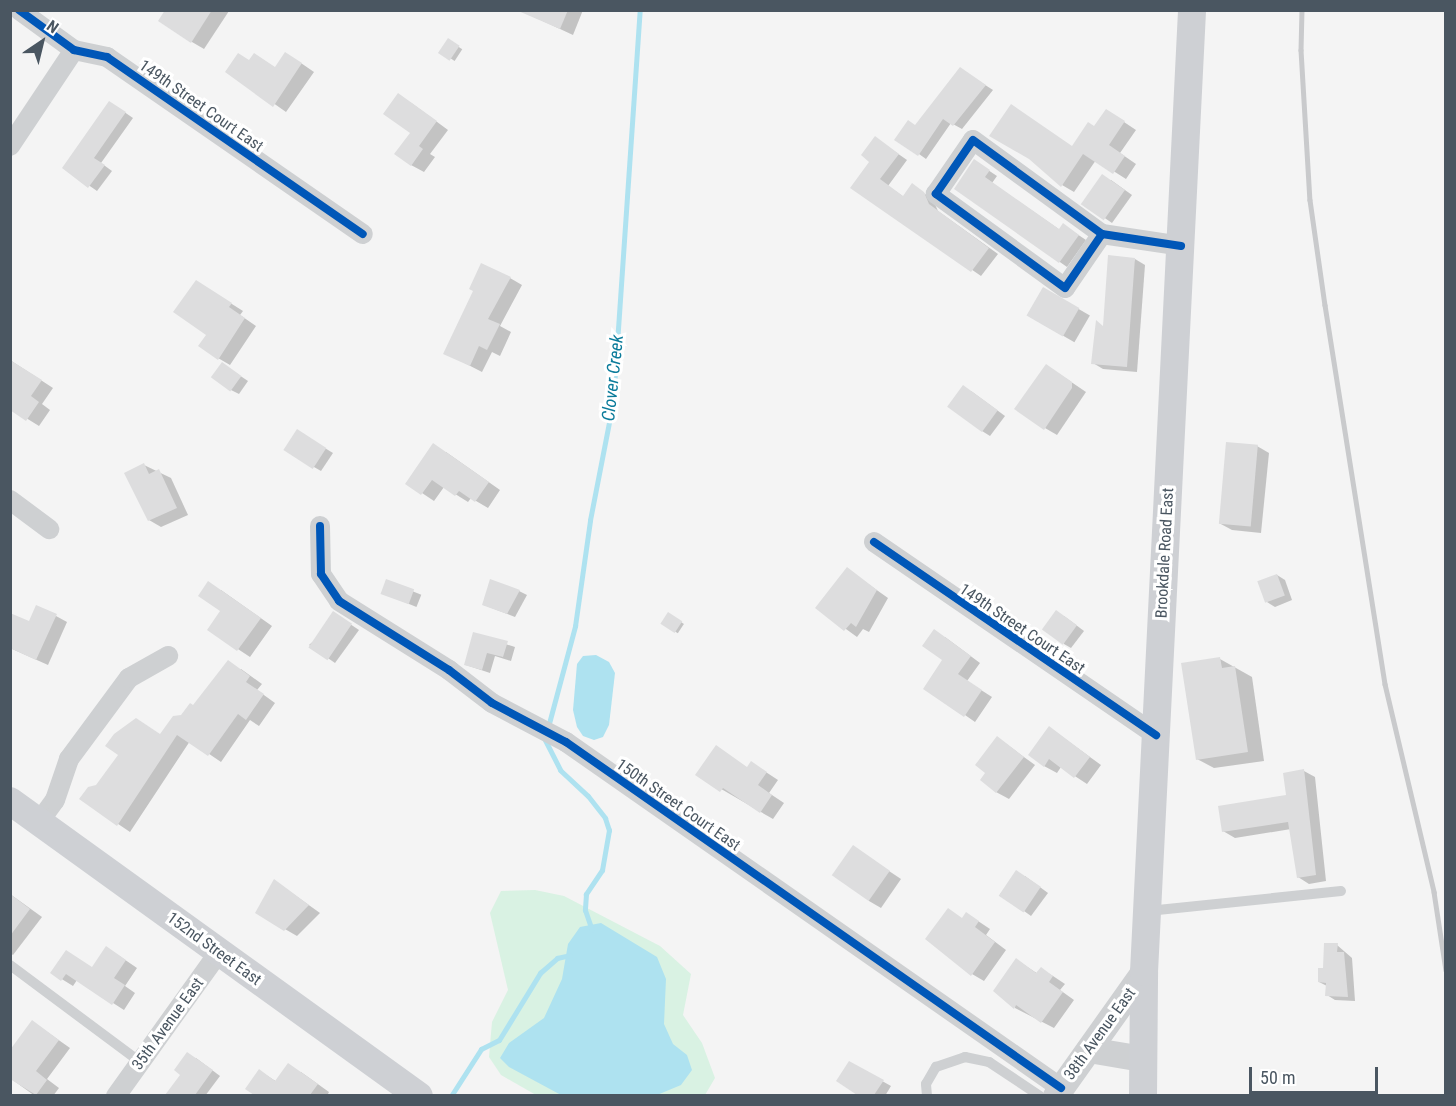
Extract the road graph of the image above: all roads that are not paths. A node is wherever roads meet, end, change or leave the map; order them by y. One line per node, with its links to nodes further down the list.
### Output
1 (19, 10): 3 (street, 149th Street Court East)
2 (1192, 10): 7 (main road, Brookdale Road East)
3 (74, 50): 4 (street); 5 (street, 149th Street Court East)
4 (10, 146)
5 (363, 234)
6 (1102, 234): 6 (street); 7 (street)
7 (1181, 246): 13 (main road, Brookdale Road East)
8 (10, 500): 10 (street)
9 (320, 526): 24 (street, 150th Street Court East)
10 (48, 529)
11 (874, 542): 13 (street, 149th Street Court East)
12 (168, 656): 15 (street)
13 (1156, 735): 17 (main road, Brookdale Road East)
14 (10, 801): 15 (main road, 152nd Street East)
15 (39, 822): 18 (main road, 152nd Street East)
16 (1341, 891): 17 (lane)
17 (1148, 911): 20 (main road, Brookdale Road East)
18 (219, 952): 23 (street, 35th Avenue East); 26 (main road, 152nd Street East)
19 (10, 965): 23 (lane)
20 (1144, 972): 21 (street, 38th Avenue East); 22 (main road, Brookdale Road East)
21 (1089, 1050): 22 (street); 24 (street, 38th Avenue East)
22 (1143, 1059): 28 (main road, Brookdale Road East)
23 (140, 1062): 25 (street, 35th Avenue East)
24 (1053, 1093): 27 (lane)
25 (116, 1095)
26 (419, 1095)
27 (927, 1095)
28 (1143, 1095)

